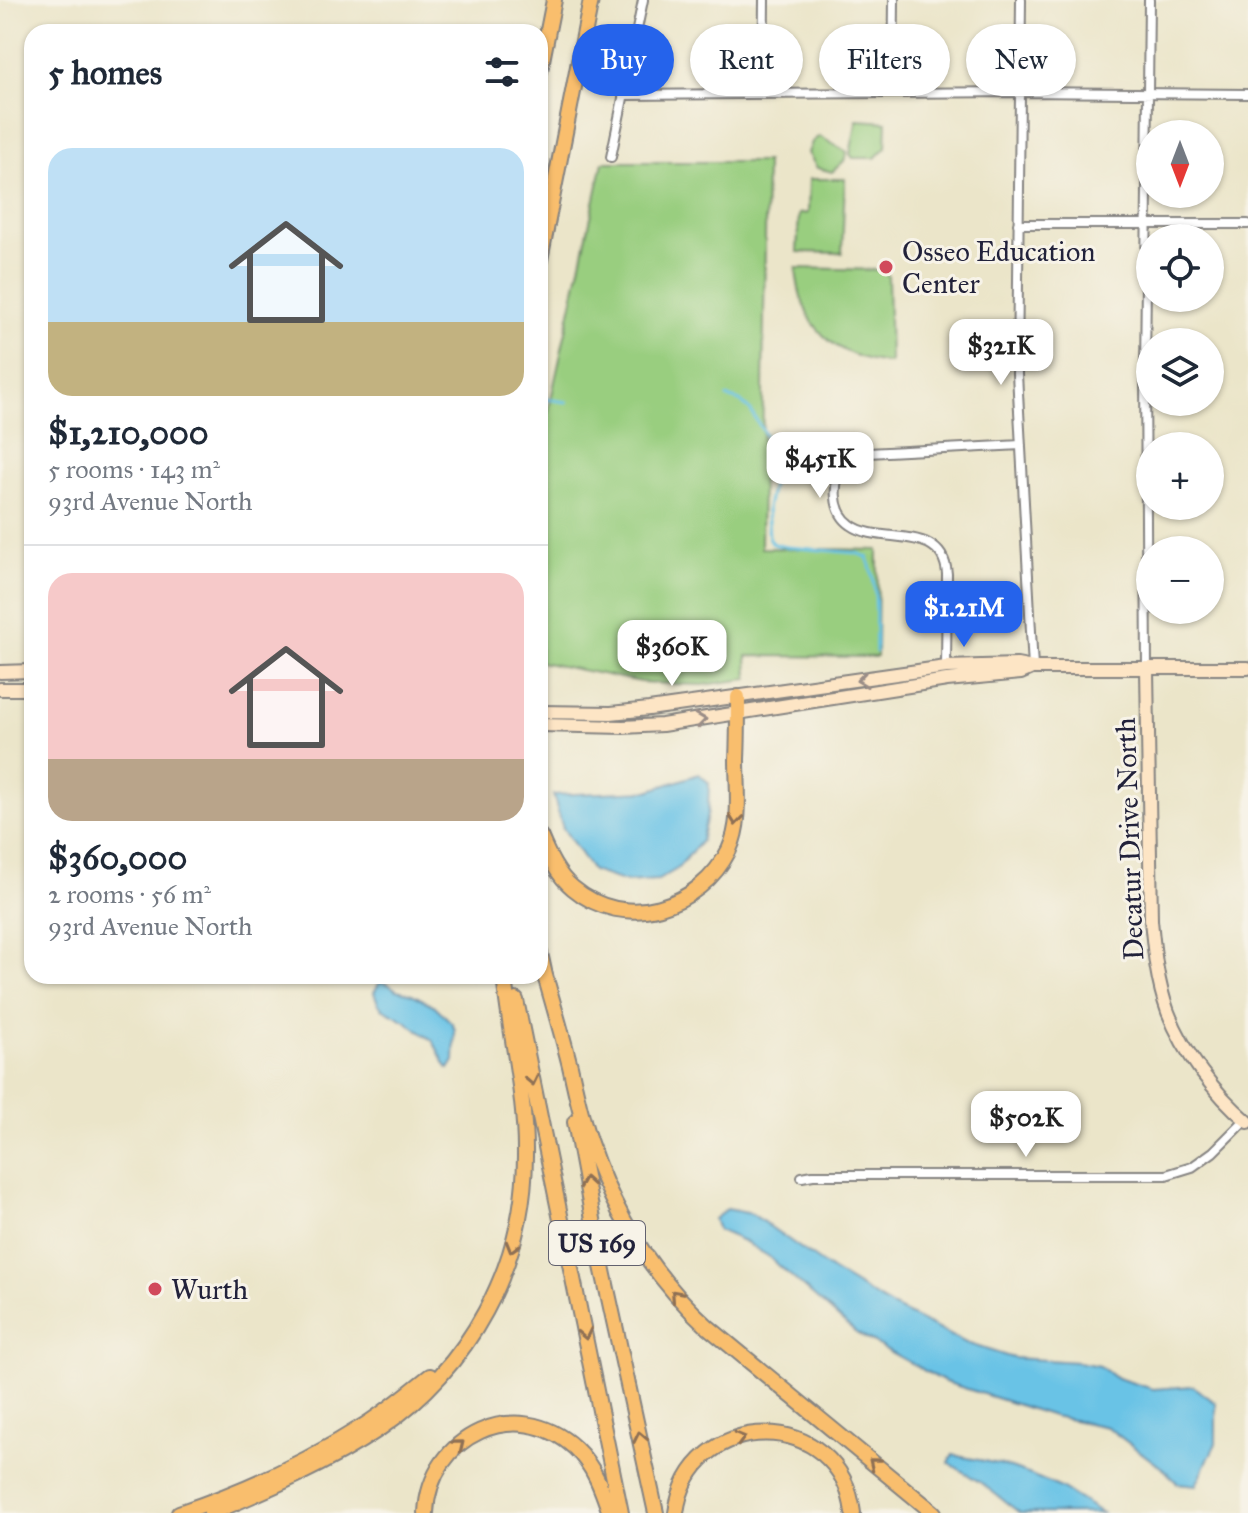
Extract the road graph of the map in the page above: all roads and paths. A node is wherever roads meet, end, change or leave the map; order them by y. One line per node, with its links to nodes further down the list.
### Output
1 (554, 0): 12 (highway)
2 (591, 0): 19 (highway)
3 (643, 0): 8 (street)
4 (764, 0): 9 (street)
5 (894, 0): 10 (street)
6 (1021, 0): 11 (street)
7 (1149, 0): 14 (street)
8 (638, 24)
9 (764, 24)
10 (894, 24)
11 (1021, 24)
12 (548, 30)
13 (1076, 92): 14 (street)
14 (1148, 93): 15 (street); 22 (street)
15 (1248, 94)
16 (624, 96): 18 (street)
17 (1020, 96): 20 (street)
18 (611, 157)
19 (548, 219)
20 (1018, 224): 21 (street); 26 (street)
21 (1136, 224)
22 (1146, 224)
23 (1224, 224): 24 (street)
24 (1248, 224)
25 (1145, 312): 30 (street)
26 (1021, 445): 27 (street); 28 (street)
27 (946, 667): 28 (street); 35 (street, one-way to 35)
28 (1033, 668): 30 (street); 36 (street)
29 (1248, 668): 30 (street)
30 (1147, 669): 44 (street, Decatur Drive North)
31 (24, 671): 32 (street)
32 (0, 672)
33 (0, 689): 34 (street)
34 (24, 689)
35 (738, 697): 36 (highway); 37 (street)
36 (738, 714): 38 (street, one-way to 36); 39 (highway, one-way to 39)
37 (548, 718)
38 (548, 720)
39 (548, 852)
40 (505, 984): 46 (highway, one-way to 46)
41 (513, 984): 51 (highway, US 169, one-way to 51)
42 (546, 984): 52 (highway, US 169, one-way to 42)
43 (547, 984): 55 (highway, one-way to 43)
44 (1247, 1121): 45 (street)
45 (802, 1177)
46 (454, 1360): 47 (highway); 48 (highway)
47 (179, 1513)
48 (211, 1513)
49 (426, 1513): 50 (highway, one-way to 50)
50 (610, 1513)
51 (621, 1513)
52 (656, 1513)
53 (676, 1513): 54 (highway, one-way to 54)
54 (853, 1513)
55 (934, 1513)

